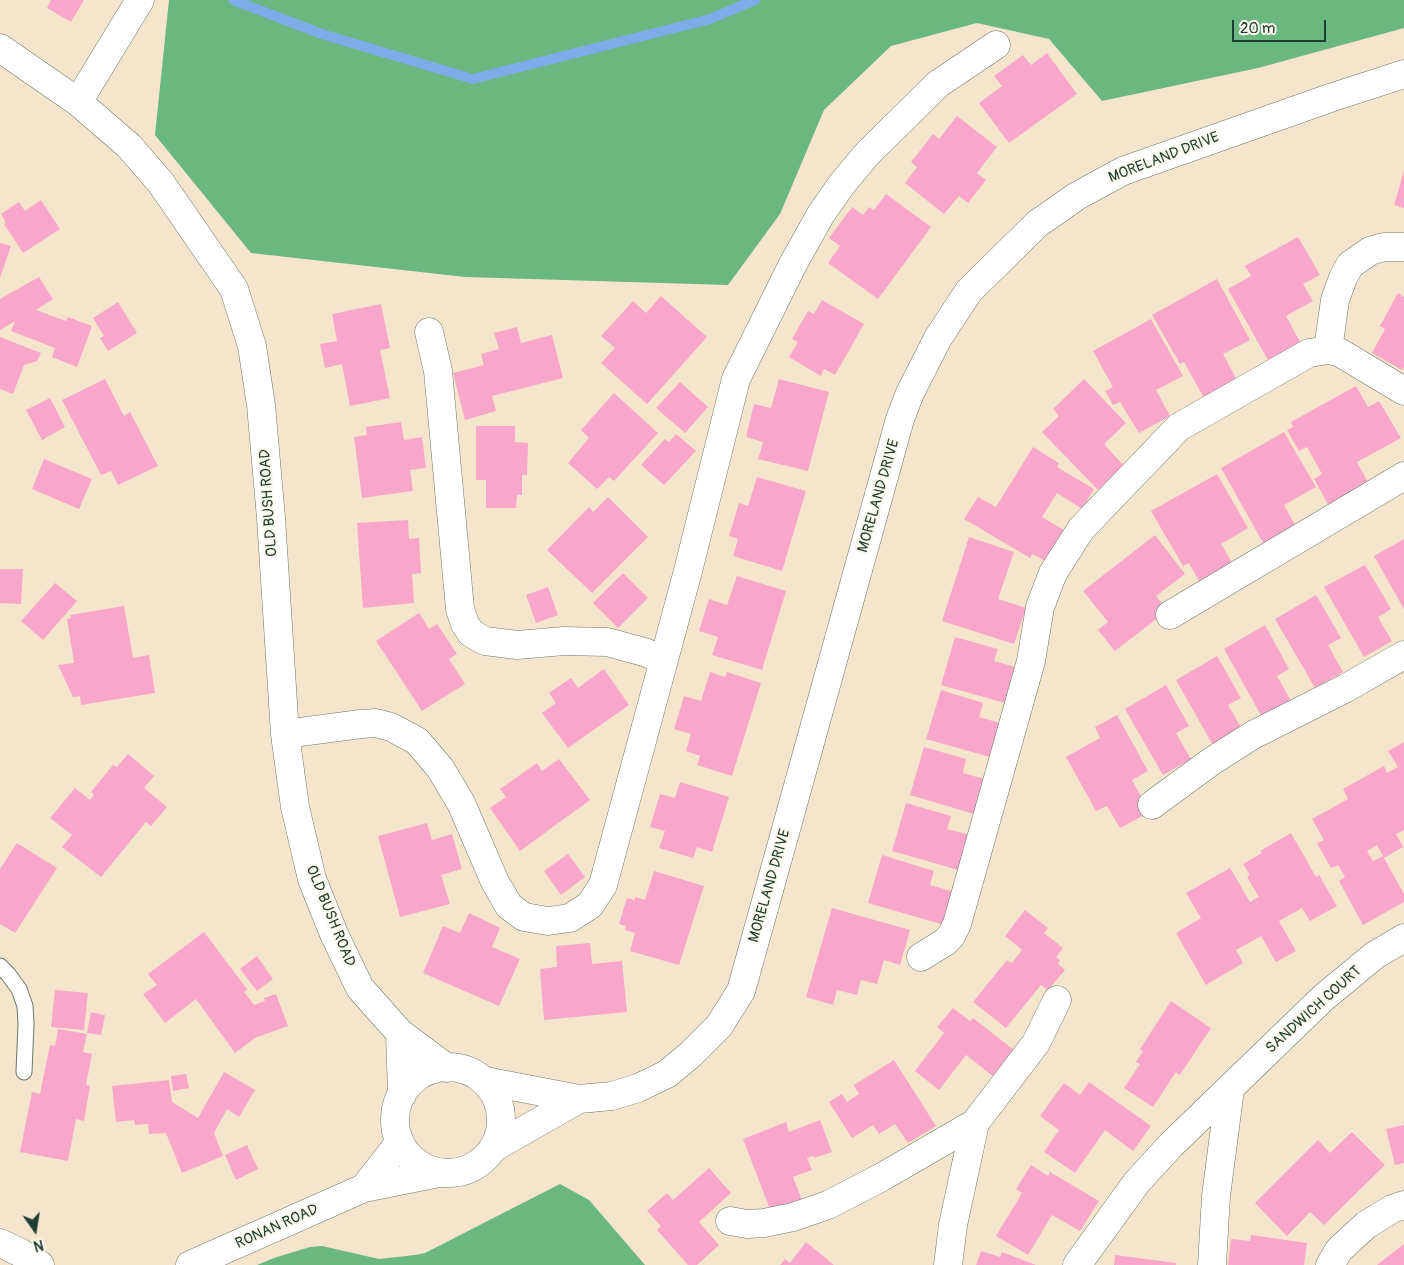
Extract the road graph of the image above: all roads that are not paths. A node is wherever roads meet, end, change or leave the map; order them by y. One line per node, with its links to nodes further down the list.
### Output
1 (138, 2): 5 (street)
2 (996, 45): 13 (street)
3 (0, 48): 5 (street, OLD BUSH ROAD)
4 (1404, 74): 26 (street, MORELAND DRIVE)
5 (78, 102): 14 (street, OLD BUSH ROAD)
6 (1404, 247): 8 (street)
7 (429, 332): 13 (street)
8 (1328, 350): 9 (street); 17 (street)
9 (1404, 391)
10 (1404, 476): 11 (street)
11 (1170, 615)
12 (1404, 654): 15 (street)
13 (664, 660): 14 (street)
14 (285, 734): 20 (street, OLD BUSH ROAD)
15 (1152, 805)
16 (1404, 938): 24 (street, SANDWICH COURT)
17 (921, 957)
18 (0, 966): 22 (lane)
19 (1057, 1000): 27 (street)
20 (400, 1033): 21 (street, OLD BUSH ROAD); 25 (street)
21 (447, 1068): 23 (street); 25 (street)
22 (24, 1072)
23 (485, 1082): 26 (street, MORELAND DRIVE); 29 (street)
24 (1230, 1089): 38 (street, SANDWICH COURT); 39 (street)
25 (402, 1095): 28 (street)
26 (579, 1099): 29 (street, MORELAND DRIVE)
27 (976, 1123): 33 (street); 37 (street)
28 (400, 1142): 30 (street); 31 (street, RONAN ROAD)
29 (493, 1148): 30 (street)
30 (439, 1173): 31 (street, RONAN ROAD)
31 (364, 1188): 36 (street, RONAN ROAD)
32 (1404, 1205): 40 (street)
33 (730, 1221)
34 (0, 1243): 35 (street)
35 (40, 1265)
36 (190, 1265)
37 (948, 1265)
38 (1077, 1265)
39 (1212, 1265)
40 (1330, 1265)

